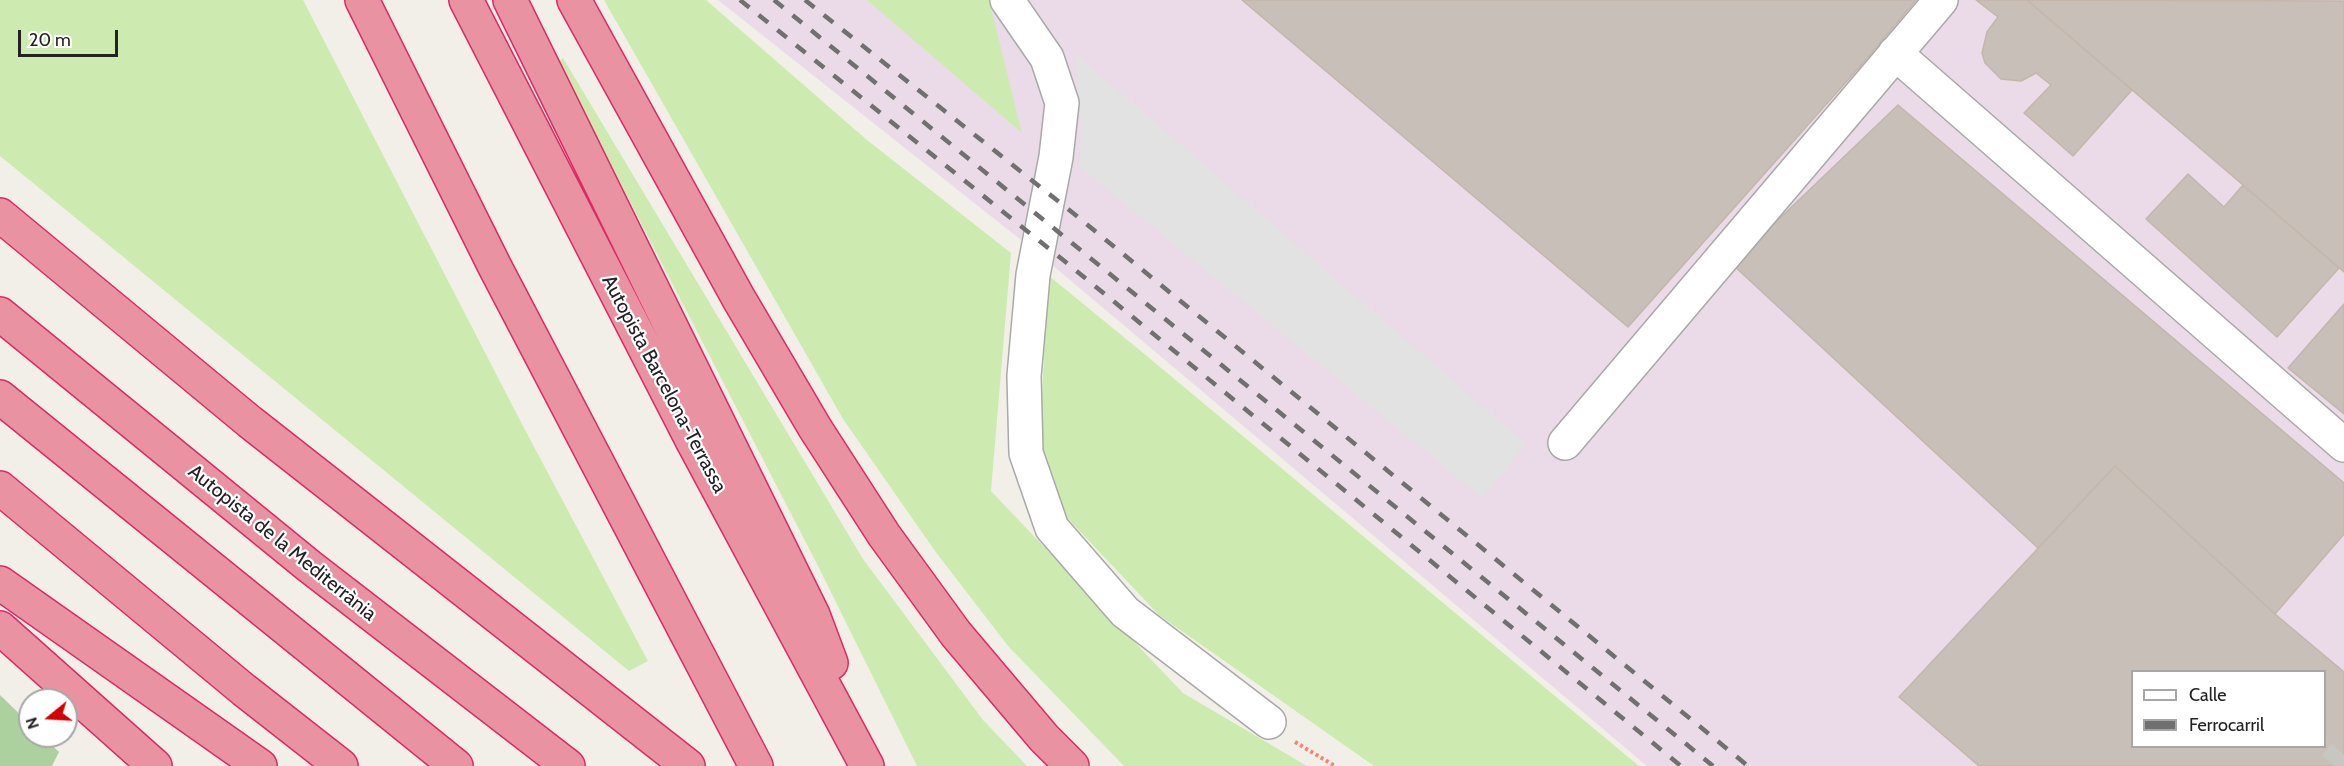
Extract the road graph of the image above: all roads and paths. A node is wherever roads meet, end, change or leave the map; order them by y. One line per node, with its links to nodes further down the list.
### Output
1 (362, 0): 17 (highway)
2 (466, 0): 24 (highway, Autopista Barcelona-Terrassa)
3 (510, 0): 24 (highway)
4 (574, 0): 25 (highway)
5 (1007, 0): 16 (lane)
6 (1941, 0): 7 (lane)
7 (1894, 53): 11 (lane); 12 (lane)
8 (0, 215): 23 (highway)
9 (0, 314): 22 (highway, Autopista de la Mediterrània)
10 (0, 397): 21 (highway)
11 (1565, 443)
12 (2344, 445)
13 (0, 488): 20 (highway)
14 (0, 583): 19 (highway)
15 (0, 628): 18 (highway)
16 (1269, 722): 26 (path)
17 (753, 760)
18 (155, 766)
19 (260, 766)
20 (341, 766)
21 (456, 766)
22 (568, 766)
23 (688, 766)
24 (869, 766)
25 (1072, 766)
26 (1335, 766)

